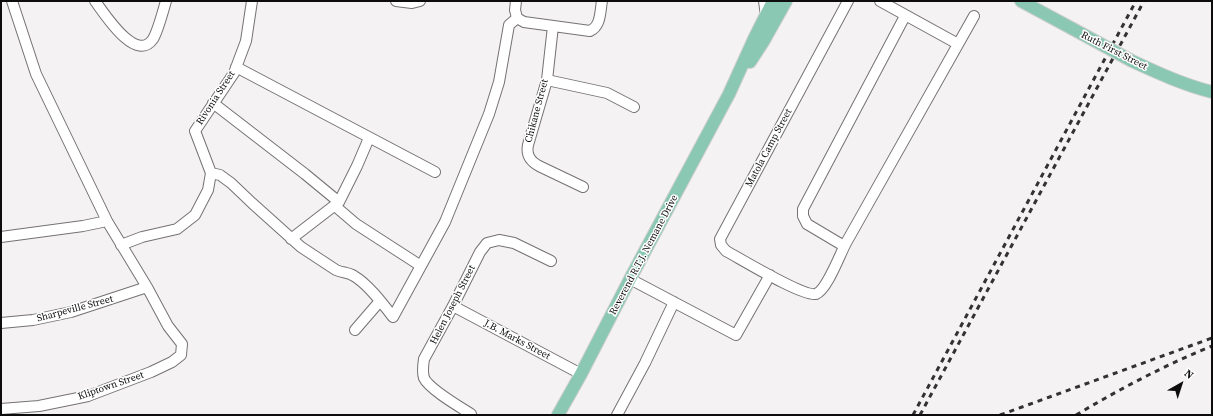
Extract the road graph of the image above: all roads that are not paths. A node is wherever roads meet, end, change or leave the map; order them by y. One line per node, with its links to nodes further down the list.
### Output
1 (12, 1): 32 (street)
2 (94, 1): 3 (street)
3 (166, 1)
4 (252, 1): 21 (street, Rivonia Street)
5 (396, 1): 6 (street)
6 (420, 1)
7 (516, 1): 18 (street)
8 (602, 1): 19 (street)
9 (764, 1): 15 (street)
10 (773, 1): 15 (main road, Reverend R.T.J. Nemane Drive)
11 (786, 1): 24 (main road, Reverend R.T.J. Nemane Drive)
12 (848, 1): 39 (street, Matola Camp Street)
13 (880, 1): 16 (street)
14 (1021, 1): 23 (main road, Ruth First Street, bridge)
15 (766, 16): 24 (main road, Reverend R.T.J. Nemane Drive)
16 (905, 16): 20 (street); 36 (street)
17 (974, 16): 20 (street)
18 (517, 18): 19 (street); 38 (street)
19 (553, 26): 22 (street, Chikane Street)
20 (958, 44): 36 (street)
21 (236, 67): 25 (street, Rivonia Street); 27 (street)
22 (547, 80): 26 (street); 30 (street, Chikane Street)
23 (1212, 92)
24 (729, 94): 40 (main road, Reverend R.T.J. Nemane Drive)
25 (214, 103): 29 (street, Rivonia Street); 31 (street)
26 (634, 107)
27 (369, 138): 28 (street); 31 (street)
28 (435, 172)
29 (211, 173): 34 (street); 35 (street)
30 (583, 187)
31 (337, 204): 34 (street); 38 (street)
32 (107, 221): 33 (street); 35 (street)
33 (1, 237)
34 (291, 239): 42 (street)
35 (121, 245): 41 (street)
36 (844, 246): 39 (street)
37 (551, 261): 44 (street, Helen Joseph Street)
38 (421, 266): 42 (street)
39 (770, 275): 43 (street)
40 (630, 278): 43 (street); 47 (main road, Reverend R.T.J. Nemane Drive)
41 (146, 287): 45 (street, Sharpeville Street); 48 (street, Kliptown Street)
42 (380, 301): 46 (street)
43 (674, 302): 51 (street)
44 (454, 306): 47 (street, J.B. Marks Street); 49 (street, Helen Joseph Street)
45 (1, 323)
46 (355, 330)
47 (581, 374): 50 (main road, Reverend R.T.J. Nemane Drive)
48 (1, 409)
49 (471, 414)
50 (558, 415)
51 (617, 415)

